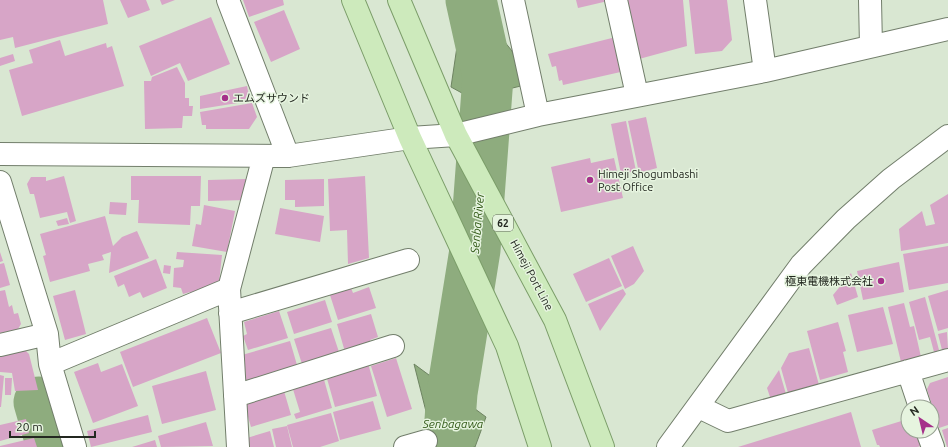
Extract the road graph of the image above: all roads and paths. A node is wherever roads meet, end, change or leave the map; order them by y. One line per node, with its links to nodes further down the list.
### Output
1 (228, 0): 18 (street)
2 (353, 0): 14 (main road)
3 (399, 0): 13 (main road, Himeji Port Line / 62)
4 (513, 0): 12 (street)
5 (616, 0): 11 (street)
6 (755, 0): 10 (street)
7 (870, 0): 9 (street)
8 (948, 29): 9 (street)
9 (871, 46): 10 (street)
10 (765, 71): 11 (street)
11 (637, 96): 12 (street)
12 (538, 114): 13 (street)
13 (456, 135): 14 (street); 37 (main road, Himeji Port Line / 62)
14 (410, 138): 18 (street); 36 (main road)
15 (947, 141): 31 (street)
16 (0, 154): 17 (street)
17 (264, 156): 18 (street); 21 (street)
18 (288, 156)
19 (0, 182): 23 (street)
20 (408, 260): 22 (street)
21 (229, 289): 22 (street); 27 (street)
22 (230, 313): 29 (street)
23 (47, 334): 24 (street); 27 (street)
24 (0, 345)
25 (393, 346): 29 (street)
26 (948, 360): 28 (street)
27 (50, 364): 33 (street)
28 (908, 371): 30 (street); 31 (street)
29 (235, 396): 34 (street)
30 (917, 399)
31 (699, 407): 38 (street)
32 (426, 441): 35 (street)
33 (75, 447)
34 (238, 447)
35 (405, 447)
36 (540, 447)
37 (603, 447)
38 (668, 447)

